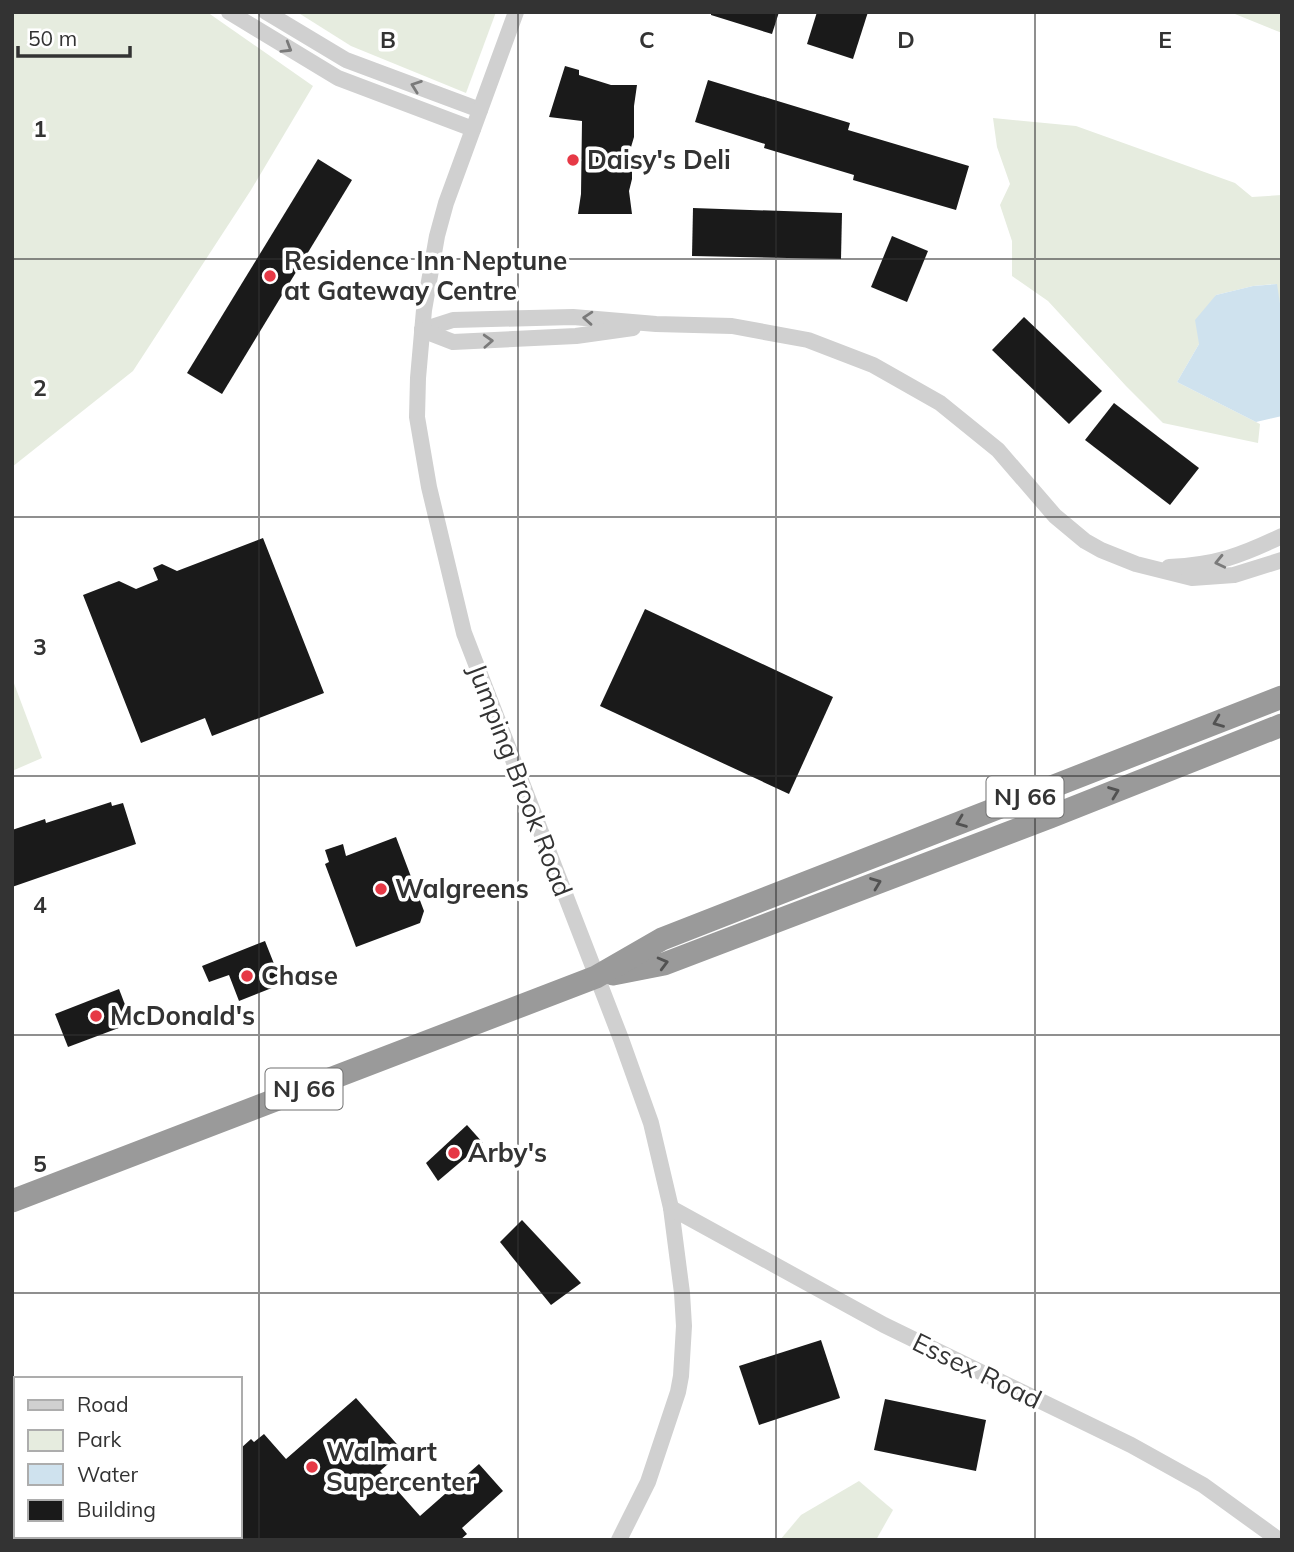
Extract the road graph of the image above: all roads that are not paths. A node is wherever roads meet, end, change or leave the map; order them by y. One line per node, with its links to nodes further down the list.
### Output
1 (229, 12): 5 (street, one-way to 5)
2 (266, 12): 4 (street)
3 (516, 12): 6 (street, Jumping Brook Road)
4 (358, 64): 5 (street); 6 (street, one-way to 4)
5 (351, 83): 7 (street)
6 (480, 110): 7 (street, Jumping Brook Road)
7 (473, 129): 8 (street, Jumping Brook Road)
8 (422, 330): 11 (street); 14 (street, Jumping Brook Road)
9 (1282, 536): 11 (street, one-way to 11)
10 (1282, 560): 11 (street)
11 (1153, 568)
12 (1282, 697): 14 (highway, NJ 66, one-way to 14)
13 (1282, 725): 14 (highway, NJ 66, one-way to 13)
14 (596, 977): 15 (highway, NJ 66); 16 (street, Jumping Brook Road)
15 (12, 1201)
16 (671, 1208): 17 (street, Jumping Brook Road); 18 (street, Essex Road)
17 (620, 1540)
18 (1279, 1540)

